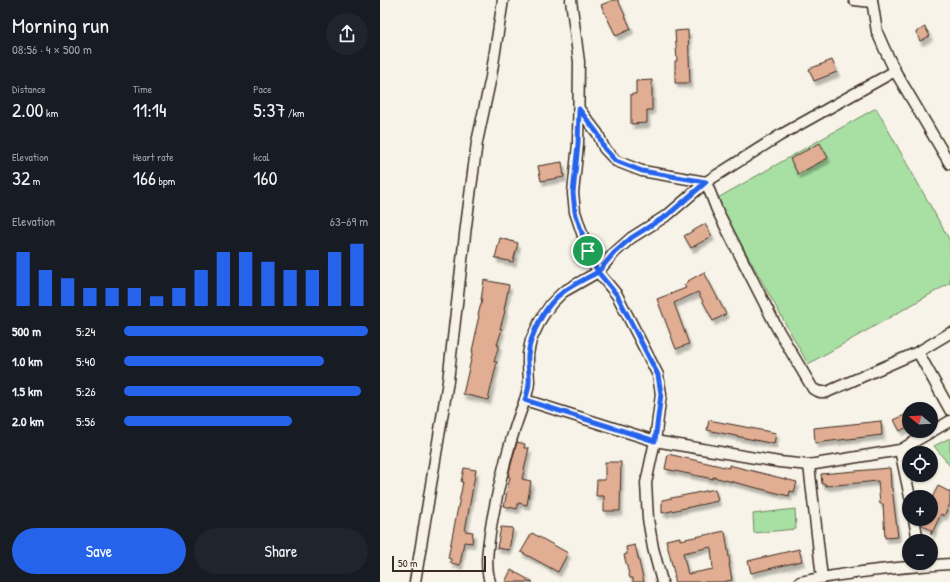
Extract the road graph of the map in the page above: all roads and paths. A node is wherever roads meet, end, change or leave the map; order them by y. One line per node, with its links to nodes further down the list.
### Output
1 (503, 0): 24 (street)
2 (571, 0): 6 (street)
3 (854, 0): 4 (street)
4 (872, 1): 5 (street)
5 (895, 71): 7 (street); 8 (street)
6 (579, 109): 8 (street); 9 (street)
7 (950, 164)
8 (706, 182): 9 (street); 11 (street)
9 (598, 272): 12 (street); 15 (street)
10 (950, 333): 11 (street)
11 (918, 352): 13 (street)
12 (525, 400): 15 (street); 25 (street)
13 (950, 410)
14 (950, 421): 16 (street)
15 (655, 441): 17 (street); 26 (street)
16 (900, 450): 17 (street); 18 (street)
17 (810, 465): 23 (street)
18 (909, 490)
19 (938, 564): 20 (street)
20 (950, 564)
21 (902, 568): 22 (street)
22 (859, 577): 23 (street)
23 (822, 578): 27 (street)
24 (415, 582)
25 (490, 582)
26 (662, 582)
27 (800, 582)

